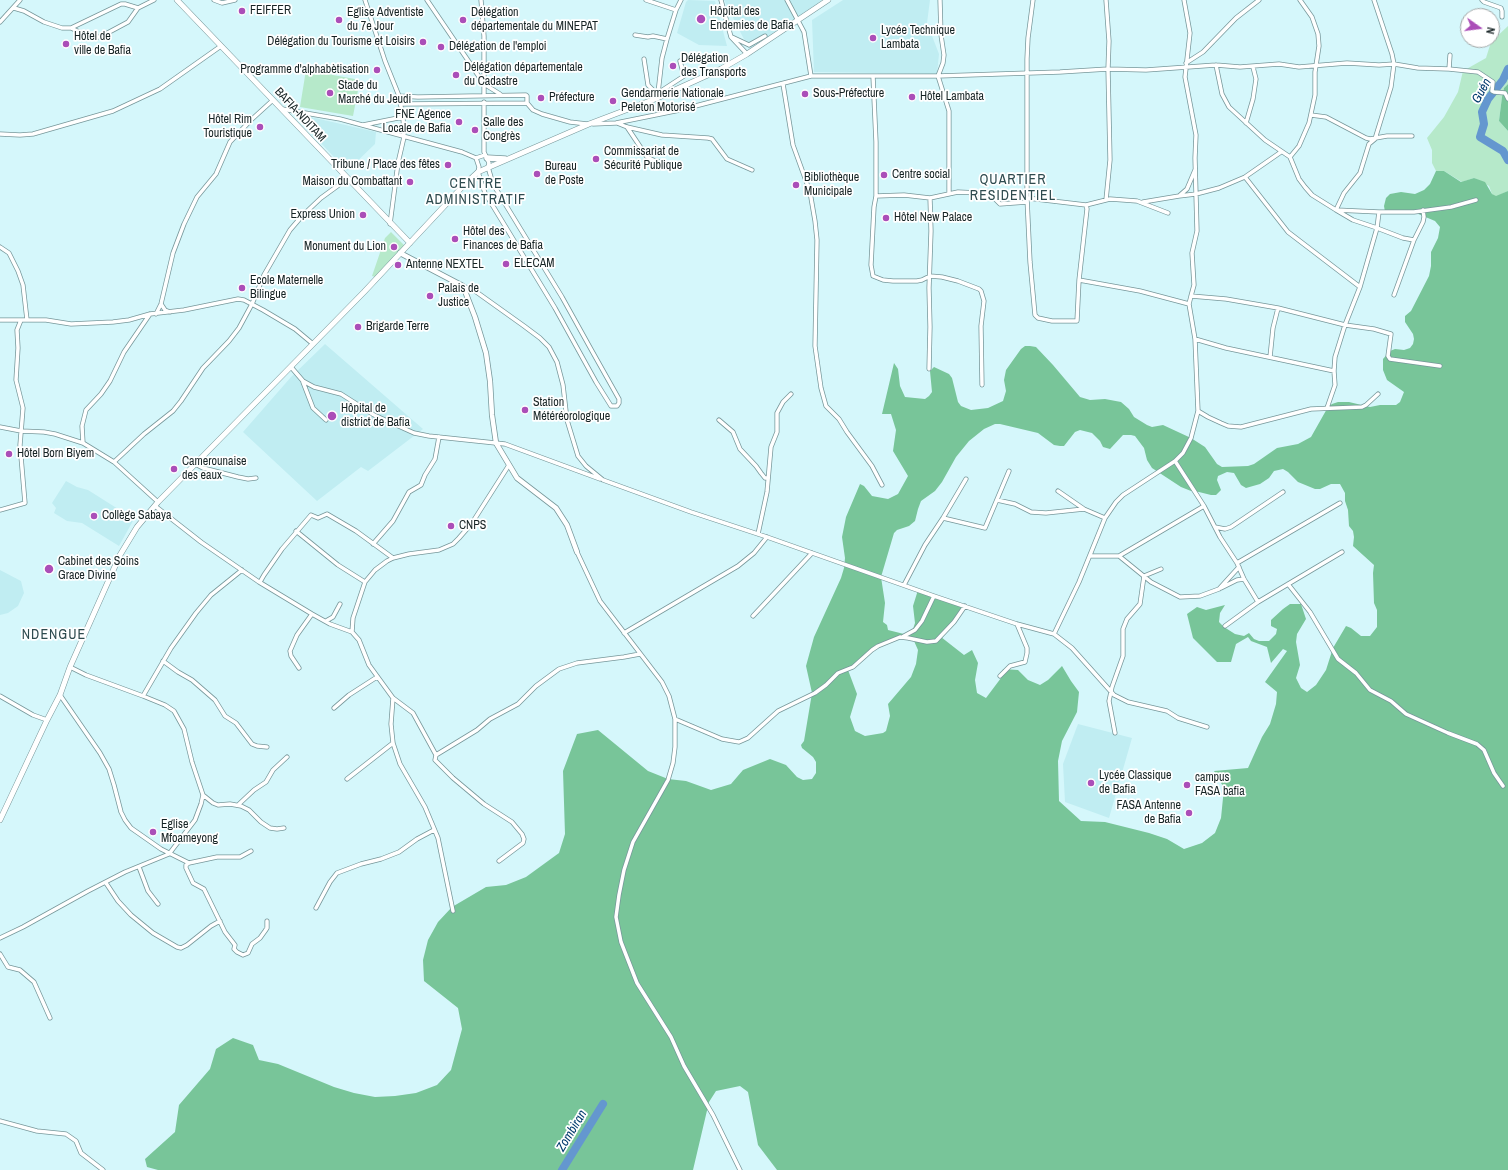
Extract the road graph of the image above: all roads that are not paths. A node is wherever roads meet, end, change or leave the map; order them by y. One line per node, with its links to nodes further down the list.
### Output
1 (20, 0): 22 (street)
2 (154, 0): 23 (street)
3 (177, 0): 33 (main road, BAFIA-NDITAM)
4 (214, 0): 5 (street)
5 (235, 0)
6 (365, 0): 54 (street)
7 (427, 0): 49 (street)
8 (482, 0): 49 (street)
9 (646, 0): 24 (street)
10 (681, 0): 24 (street)
11 (721, 0): 31 (street)
12 (787, 0): 26 (street)
13 (828, 0): 26 (main road)
14 (940, 0): 48 (street)
15 (1033, 0): 45 (street)
16 (1106, 0): 44 (street)
17 (1184, 0): 40 (street)
18 (1258, 0): 40 (street)
19 (1300, 0): 41 (street)
20 (1374, 0): 39 (street)
21 (1482, 0): 25 (street)
22 (14, 8): 27 (street); 28 (street)
23 (138, 8): 28 (street); 28 (street)
24 (676, 10): 32 (street)
25 (1502, 17)
26 (798, 20): 34 (main road); 46 (street)
27 (0, 22)
28 (71, 28)
29 (636, 35): 32 (street)
30 (765, 36): 31 (street)
31 (731, 37): 34 (street)
32 (667, 39): 51 (street)
33 (221, 46): 57 (main road, BAFIA-NDITAM); 69 (street)
34 (747, 54): 55 (main road)
35 (1450, 55): 43 (street)
36 (644, 59): 51 (street)
37 (680, 61): 51 (street)
38 (1216, 64): 40 (street); 42 (street); 65 (street)
39 (1394, 64): 41 (street); 43 (street); 72 (street)
40 (1186, 65): 44 (street); 80 (street)
41 (1316, 65): 42 (street); 62 (street)
42 (1253, 66): 65 (street)
43 (1449, 68): 56 (street)
44 (1108, 69): 45 (street); 91 (street)
45 (1028, 73): 48 (street); 90 (street)
46 (811, 76): 47 (street); 50 (street)
47 (873, 76): 48 (street); 87 (street)
48 (938, 76): 85 (street)
49 (484, 84): 52 (street); 53 (street)
50 (783, 84): 64 (street); 153 (street)
51 (658, 93): 55 (street)
52 (486, 95): 53 (street); 54 (street); 58 (street)
53 (500, 95): 59 (street)
54 (399, 96): 60 (street)
55 (655, 99): 66 (main road)
56 (1508, 99)
57 (273, 100): 61 (main road, BAFIA-NDITAM); 113 (street)
58 (486, 102): 59 (street); 60 (street); 74 (street)
59 (527, 102): 66 (street)
60 (401, 104): 63 (street)
61 (282, 109): 67 (street); 84 (main road, BAFIA-NDITAM)
62 (1311, 116): 72 (street); 75 (street)
63 (403, 117): 67 (street); 71 (street)
64 (616, 123): 66 (street); 68 (street)
65 (1246, 123): 73 (street)
66 (589, 124): 77 (main road)
67 (362, 126): 71 (street)
68 (627, 128): 78 (street); 81 (street)
69 (0, 134)
70 (1412, 136): 72 (street)
71 (404, 137): 76 (street); 99 (street)
72 (1375, 139): 95 (street)
73 (1281, 152): 75 (street); 83 (street)
74 (486, 157): 76 (street); 77 (main road); 79 (street)
75 (1290, 157): 95 (street)
76 (476, 158): 82 (street)
77 (506, 159): 79 (main road)
78 (665, 163)
79 (488, 167): 82 (main road); 82 (street)
80 (1196, 169): 86 (street); 88 (street)
81 (752, 170)
82 (478, 172): 102 (main road)
83 (1245, 177): 86 (street); 109 (street)
84 (347, 179): 99 (main road, BAFIA-NDITAM); 114 (street)
85 (949, 194): 89 (street); 90 (street)
86 (1196, 194): 88 (street); 112 (street)
87 (876, 196): 89 (street); 106 (street)
88 (1179, 196): 93 (street)
89 (930, 198): 105 (street)
90 (1027, 200): 94 (street); 107 (street)
91 (1106, 200): 93 (street); 94 (street)
92 (1476, 200): 96 (street)
93 (1143, 202): 98 (street)
94 (1086, 205): 107 (street)
95 (1336, 210): 97 (street); 100 (street)
96 (1423, 210): 97 (street); 101 (street)
97 (1379, 212): 100 (street)
98 (1168, 213)
99 (390, 224): 102 (main road, BAFIA-NDITAM)
100 (1377, 228): 101 (street); 109 (street)
101 (1414, 240): 111 (street)
102 (410, 243): 104 (main road)
103 (0, 247): 122 (street)
104 (400, 253): 108 (street); 125 (main road)
105 (930, 276): 106 (street); 110 (street); 132 (street)
106 (922, 280): 110 (street)
107 (1079, 280): 115 (street)
108 (463, 286): 143 (street); 152 (street)
109 (1360, 287): 123 (street)
110 (929, 288): 129 (street)
111 (1394, 295)
112 (1191, 296): 115 (street); 116 (street)
113 (161, 304): 117 (street); 119 (street)
114 (252, 304): 117 (street); 125 (street); 144 (street)
115 (1189, 304): 124 (street)
116 (1278, 308): 123 (street); 126 (street)
117 (171, 312): 119 (street)
118 (150, 314): 119 (street); 122 (street); 142 (street)
119 (156, 314)
120 (0, 320): 121 (street)
121 (21, 320): 122 (street); 140 (street)
122 (27, 320)
123 (1345, 326): 127 (street); 130 (street)
124 (1195, 339): 126 (street); 136 (street)
125 (313, 344): 128 (main road)
126 (1270, 357): 130 (street)
127 (1440, 366)
128 (291, 367): 131 (street); 146 (main road)
129 (928, 369)
130 (1334, 371): 135 (street)
131 (303, 381): 137 (street); 141 (street)
132 (982, 385)
133 (790, 394): 150 (street)
134 (1378, 394): 135 (street)
135 (1327, 408): 136 (street)
136 (1198, 410): 145 (street)
137 (326, 420)
138 (719, 420): 150 (street)
139 (0, 427): 140 (street)
140 (21, 431): 142 (street); 161 (street)
141 (439, 437): 143 (street); 168 (street)
142 (83, 443): 144 (street)
143 (496, 443): 147 (street); 152 (street)
144 (114, 462): 158 (street)
145 (1176, 462): 159 (street); 163 (street)
146 (195, 464): 149 (street); 158 (main road)
147 (508, 465): 169 (street); 174 (street)
148 (1009, 471): 156 (street)
149 (256, 478)
150 (768, 478): 166 (street)
151 (966, 479): 162 (street)
152 (603, 480): 166 (street)
153 (882, 485)
154 (1058, 491): 160 (street)
155 (1283, 492): 164 (street)
156 (997, 500): 160 (street); 162 (street)
157 (1340, 503): 175 (street)
158 (157, 504): 177 (street); 200 (main road)
159 (1204, 506): 164 (street); 173 (street)
160 (1084, 509): 163 (street)
161 (0, 510)
162 (943, 518): 183 (street)
163 (1105, 518): 172 (street)
164 (1215, 527): 175 (street)
165 (296, 531): 168 (street); 180 (street); 181 (street)
166 (758, 534): 167 (street)
167 (767, 537): 171 (street); 195 (street)
168 (373, 544): 174 (street)
169 (577, 552): 195 (street)
170 (1342, 552): 182 (street)
171 (812, 553): 183 (street); 190 (street)
172 (1090, 556): 173 (street); 196 (street)
173 (1120, 556): 178 (street)
174 (393, 558): 181 (street)
175 (1238, 565): 179 (street); 184 (street)
176 (1161, 569): 178 (street)
177 (242, 570): 180 (street); 199 (street)
178 (1144, 576): 184 (street); 204 (street)
179 (1244, 579): 184 (street); 186 (street)
180 (260, 582): 189 (street)
181 (365, 582): 194 (street)
182 (1288, 584): 186 (street); 219 (street)
183 (904, 585): 185 (street)
184 (1219, 589)
185 (934, 596): 188 (street); 197 (street)
186 (1258, 602): 193 (street)
187 (340, 604): 191 (street)
188 (965, 606): 192 (street); 197 (street)
189 (312, 614): 191 (street); 201 (street)
190 (753, 616)
191 (326, 622): 194 (street)
192 (1017, 624): 196 (street); 202 (street)
193 (1225, 626)
194 (352, 632): 203 (street)
195 (624, 633): 198 (street)
196 (1054, 634): 204 (street)
197 (903, 637): 210 (street)
198 (640, 654): 210 (street); 216 (street)
199 (163, 661): 207 (street); 215 (street)
200 (70, 667): 205 (main road); 207 (street)
201 (299, 668)
202 (1000, 676)
203 (377, 677): 208 (street); 209 (street)
204 (1111, 692): 212 (street); 213 (street)
205 (60, 695): 211 (main road); 226 (street)
206 (0, 696): 211 (street)
207 (143, 696): 220 (street)
208 (393, 698): 214 (street); 216 (street)
209 (334, 708)
210 (675, 719): 241 (street)
211 (47, 720): 222 (main road)
212 (1207, 727)
213 (1115, 733)
214 (393, 743): 218 (street); 224 (street)
215 (267, 747)
216 (436, 755): 227 (street)
217 (287, 757): 221 (street)
218 (347, 780)
219 (1503, 786)
220 (203, 795): 221 (street); 226 (street)
221 (238, 805): 223 (street)
222 (0, 820)
223 (284, 828)
224 (434, 830): 232 (street); 233 (street)
225 (251, 851): 228 (street)
226 (169, 854): 228 (street); 229 (street)
227 (499, 861)
228 (189, 863): 235 (street)
229 (139, 867): 230 (street); 231 (street)
230 (106, 882): 235 (street); 236 (street)
231 (158, 904)
232 (316, 908)
233 (453, 911)
234 (267, 920): 235 (street)
235 (220, 921)
236 (0, 938)
237 (0, 954): 238 (street)
238 (50, 1018)
239 (0, 1121): 240 (street)
240 (103, 1170)
241 (740, 1170)

